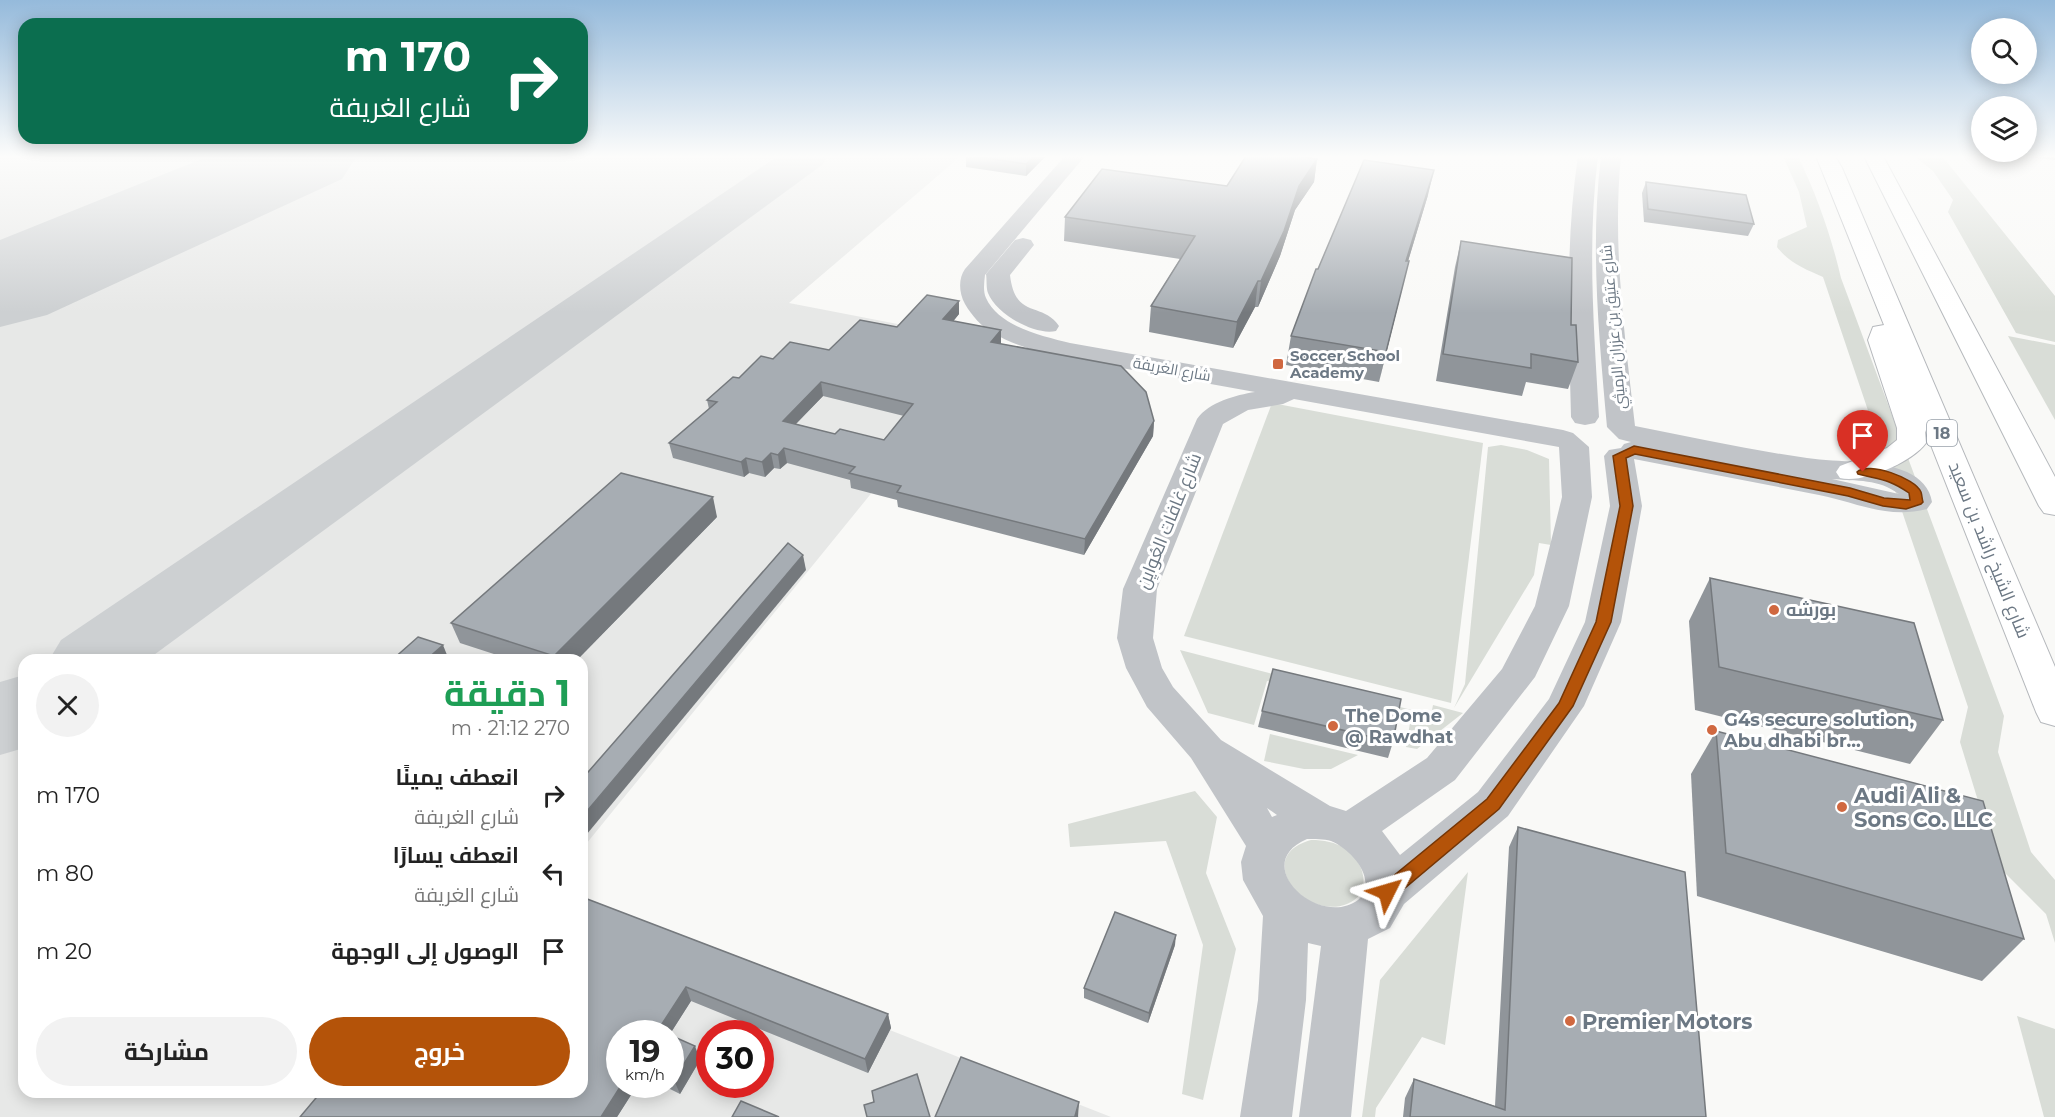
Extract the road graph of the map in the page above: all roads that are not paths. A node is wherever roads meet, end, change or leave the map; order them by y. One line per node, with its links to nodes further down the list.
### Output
1 (1030, 208): 8 (street, شارع الغريفة)
2 (1055, 208): 11 (street, شارع الغريفة)
3 (1582, 208): 11 (street, شارع عتيق بن عزران الرميثي)
4 (1606, 208): 12 (street, شارع عتيق بن عزران الرميثي)
5 (1849, 208): 7 (main road, شارع الشيخ راشد بن سعيد / 18)
6 (1900, 208): 14 (main road)
7 (1888, 301): 13 (main road); 15 (main road, شارع الشيخ راشد بن سعيد / 18)
8 (1144, 364): 9 (street, شارع الغريفة); 10 (street)
9 (1309, 393): 10 (street); 11 (street, شارع الغريفة)
10 (1210, 419): 16 (street, شارع غافات العُوايِن)
11 (1572, 431): 12 (street); 17 (street, شارع عتيق بن عزران الرميثي)
12 (1626, 441): 13 (street); 13 (street); 19 (street, شارع عتيق بن عزران الرميثي)
13 (1851, 472)
14 (2055, 506)
15 (2055, 712)
16 (1205, 747): 17 (street, شارع غافات العُوايِن); 18 (street, شارع غافات العُوايِن)
17 (1335, 826): 18 (street); 19 (street)
18 (1267, 843): 20 (street)
19 (1387, 892): 21 (street)
20 (1286, 910): 21 (street); 22 (street)
21 (1347, 925): 23 (street)
22 (1266, 1117)
23 (1325, 1117)

